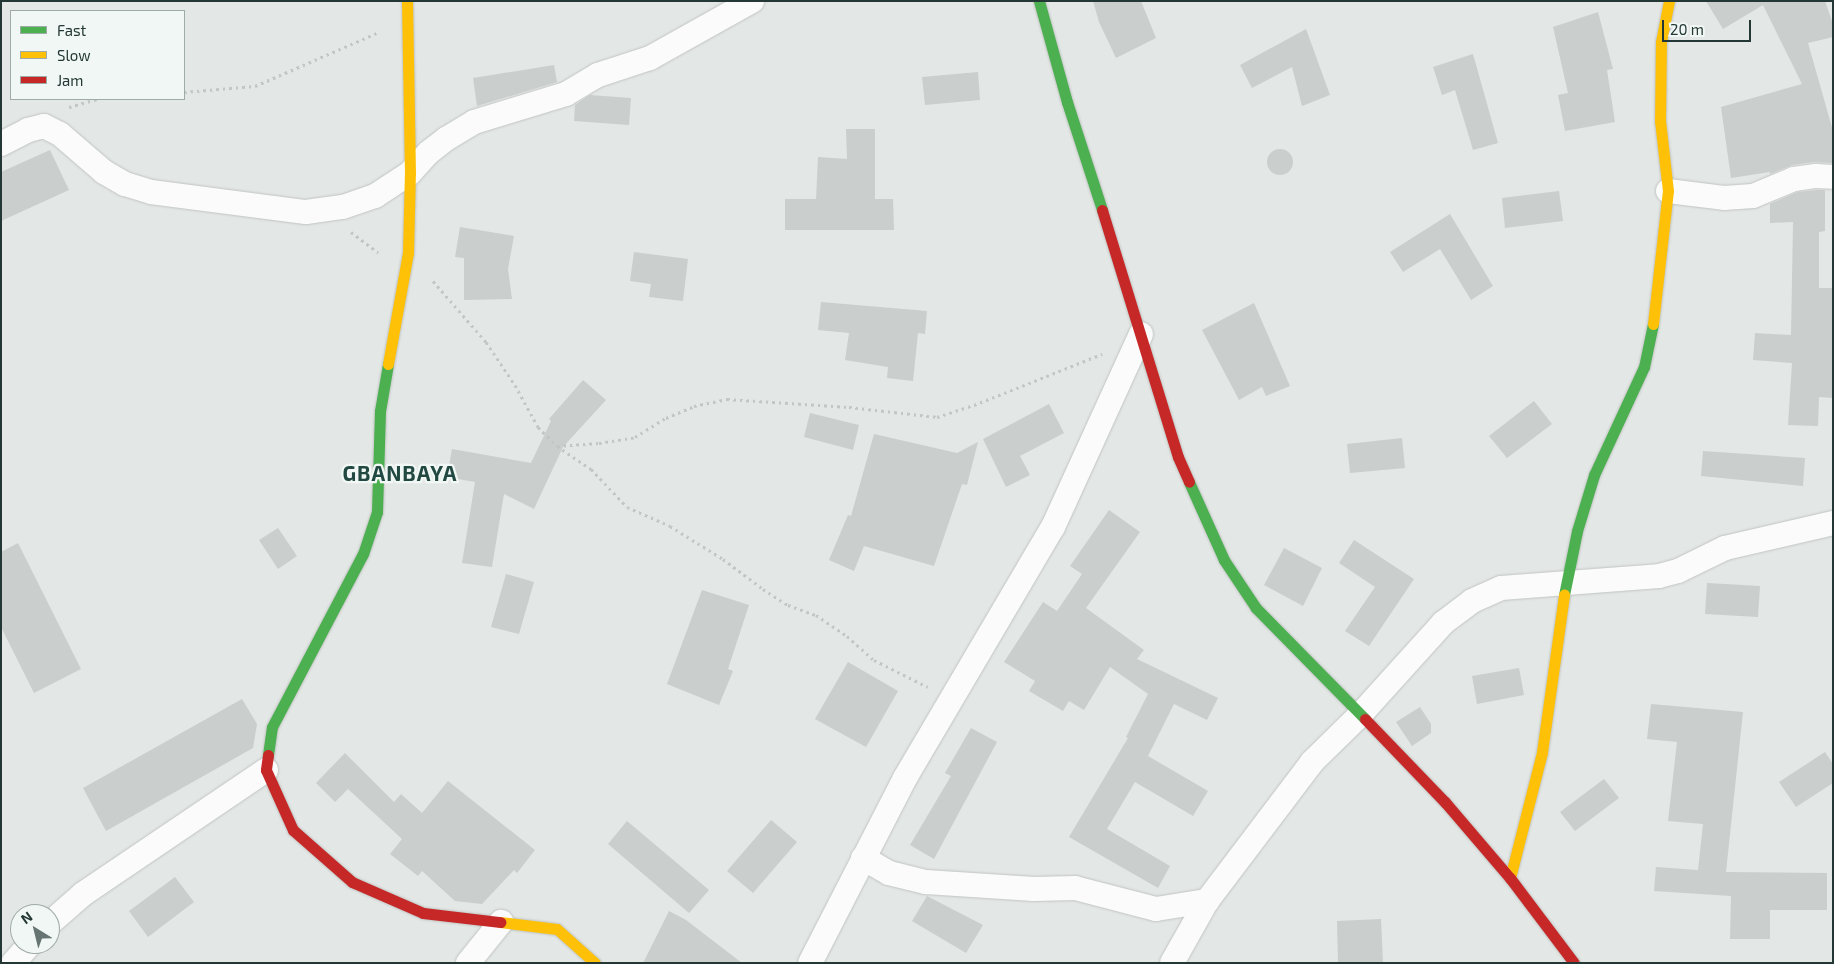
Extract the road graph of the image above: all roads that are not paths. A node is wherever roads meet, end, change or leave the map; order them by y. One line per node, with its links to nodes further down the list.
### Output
1 (407, 1): 6 (street)
2 (752, 1): 6 (street)
3 (1039, 1): 9 (street)
4 (1669, 1): 8 (street)
5 (1, 144): 6 (street)
6 (410, 173): 13 (street)
7 (1833, 177): 8 (street)
8 (1668, 191): 11 (street)
9 (1141, 334): 12 (street); 14 (street)
10 (1833, 523): 11 (street)
11 (1566, 583): 12 (street); 15 (street)
12 (1360, 715): 15 (street); 16 (street)
13 (266, 770): 17 (street); 18 (street)
14 (863, 858): 16 (street); 21 (street)
15 (1510, 878): 23 (street)
16 (1207, 901): 22 (street)
17 (60, 914)
18 (501, 922): 19 (street); 20 (street)
19 (468, 963)
20 (595, 963)
21 (810, 963)
22 (1172, 963)
23 (1574, 963)

